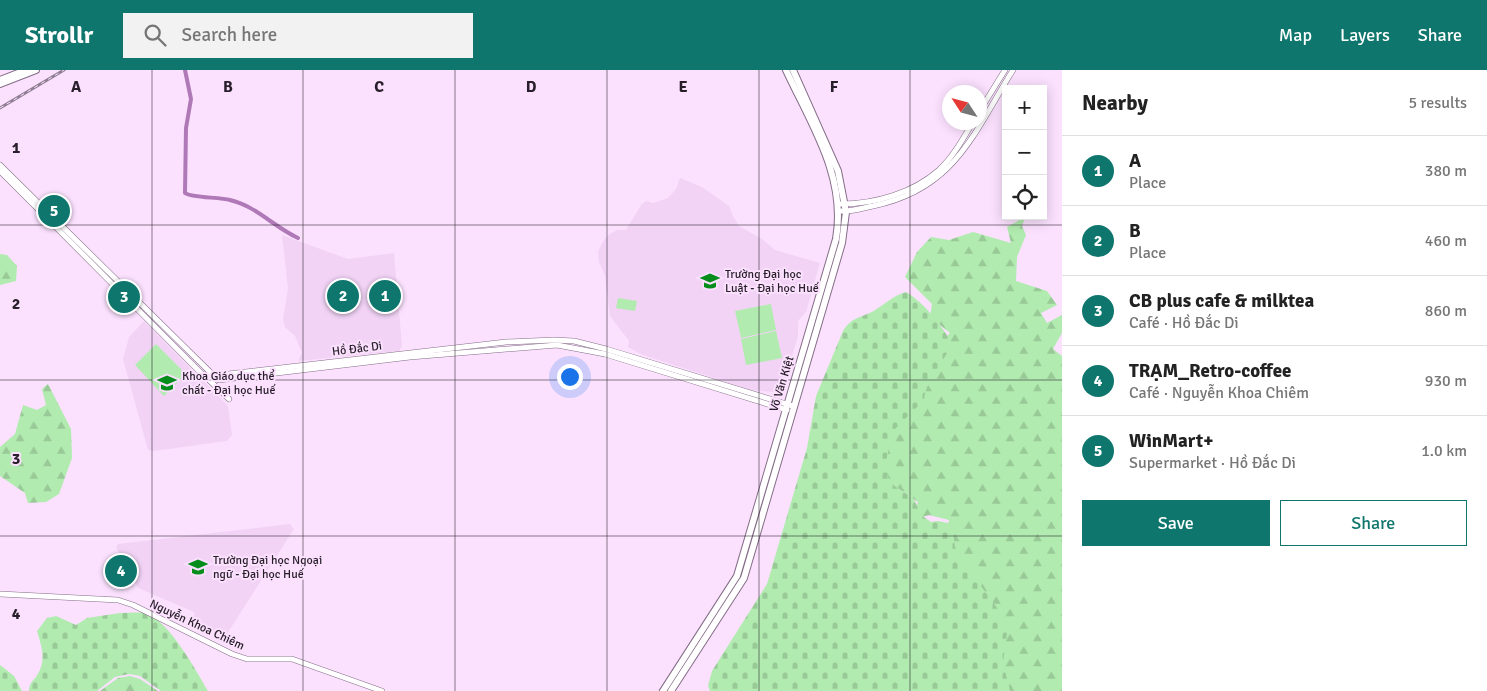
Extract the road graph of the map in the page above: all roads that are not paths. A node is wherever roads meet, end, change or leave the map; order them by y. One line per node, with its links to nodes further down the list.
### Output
1 (26, 70): 7 (main road)
2 (36, 70): 8 (main road)
3 (786, 70): 10 (main road, Võ Văn Kiệt)
4 (793, 70): 10 (main road, Võ Văn Kiệt)
5 (1006, 70): 9 (street)
6 (1013, 70): 12 (street)
7 (0, 80)
8 (0, 84)
9 (987, 101)
10 (814, 122): 15 (main road, Võ Văn Kiệt)
11 (969, 130): 12 (street)
12 (961, 148): 15 (street); 16 (street)
13 (0, 164): 18 (street)
14 (0, 171): 17 (street)
15 (842, 204): 16 (main road, Võ Văn Kiệt)
16 (843, 212): 20 (main road, Võ Văn Kiệt)
17 (202, 374): 18 (street); 19 (street)
18 (212, 376): 20 (street, Hồ Đắc Di)
19 (229, 399)
20 (790, 408): 22 (main road, Võ Văn Kiệt)
21 (0, 594): 23 (street, Nguyễn Khoa Chiêm)
22 (730, 596): 24 (main road, Võ Văn Kiệt); 25 (main road, Võ Văn Kiệt)
23 (382, 691)
24 (663, 691)
25 (671, 691)

